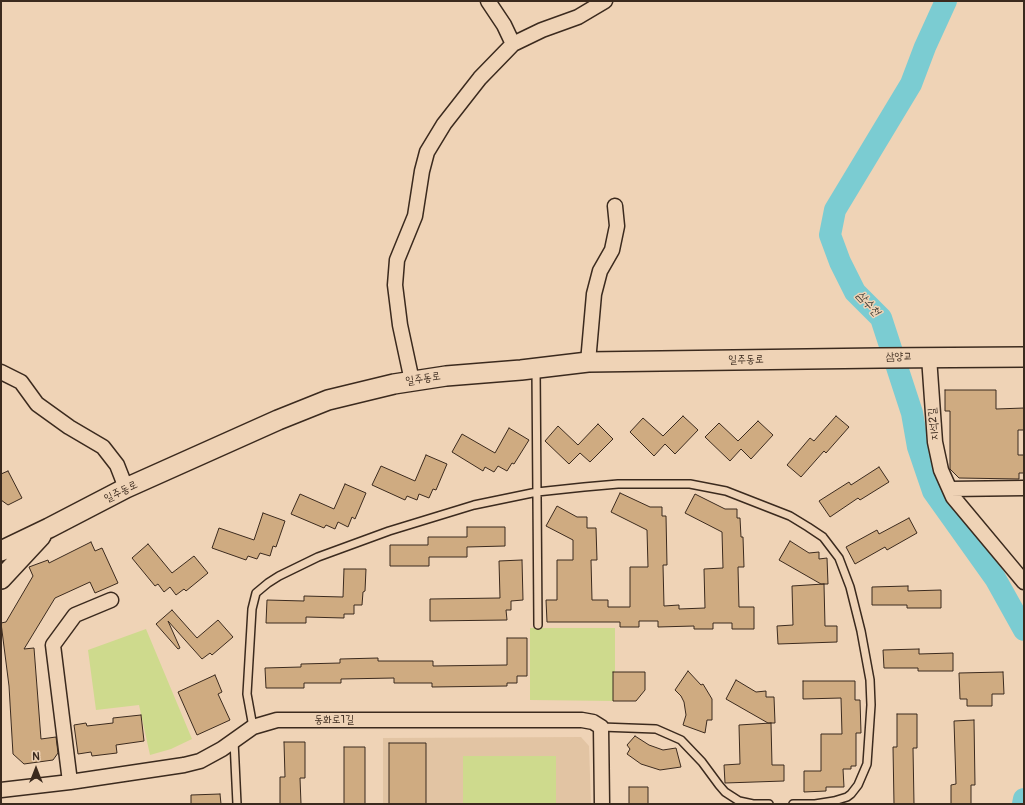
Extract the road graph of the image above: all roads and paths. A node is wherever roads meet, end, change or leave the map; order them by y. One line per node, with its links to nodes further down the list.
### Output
1 (488, 1): 3 (street)
2 (605, 1): 3 (street)
3 (513, 44): 11 (street)
4 (614, 206): 8 (street)
5 (924, 357): 6 (main road); 7 (main road, 삼양교); 14 (street, 지석2길)
6 (1024, 357)
7 (880, 358): 8 (main road, 일주동로)
8 (588, 362): 9 (main road, 일주동로)
9 (536, 368): 11 (main road, 일주동로); 15 (lane)
10 (1, 372): 12 (street)
11 (412, 381): 12 (main road, 일주동로)
12 (126, 488): 16 (main road, 일주동로)
13 (1024, 488): 14 (street)
14 (950, 489): 18 (street, 지석2길)
15 (537, 492): 21 (lane); 22 (lane); 30 (lane)
16 (48, 528): 17 (main road, 일주동로); 19 (main road)
17 (1, 551)
18 (1021, 576)
19 (1, 578)
20 (111, 600): 25 (street)
21 (538, 625)
22 (253, 727): 23 (street, 동화로1길); 24 (street, 동화로1길)
23 (601, 727): 28 (street); 29 (lane)
24 (234, 741): 25 (street, 동화로1길); 27 (lane)
25 (70, 782): 26 (street, 동화로1길)
26 (1, 790)
27 (237, 804)
28 (602, 804)
29 (768, 804)
30 (793, 804)

